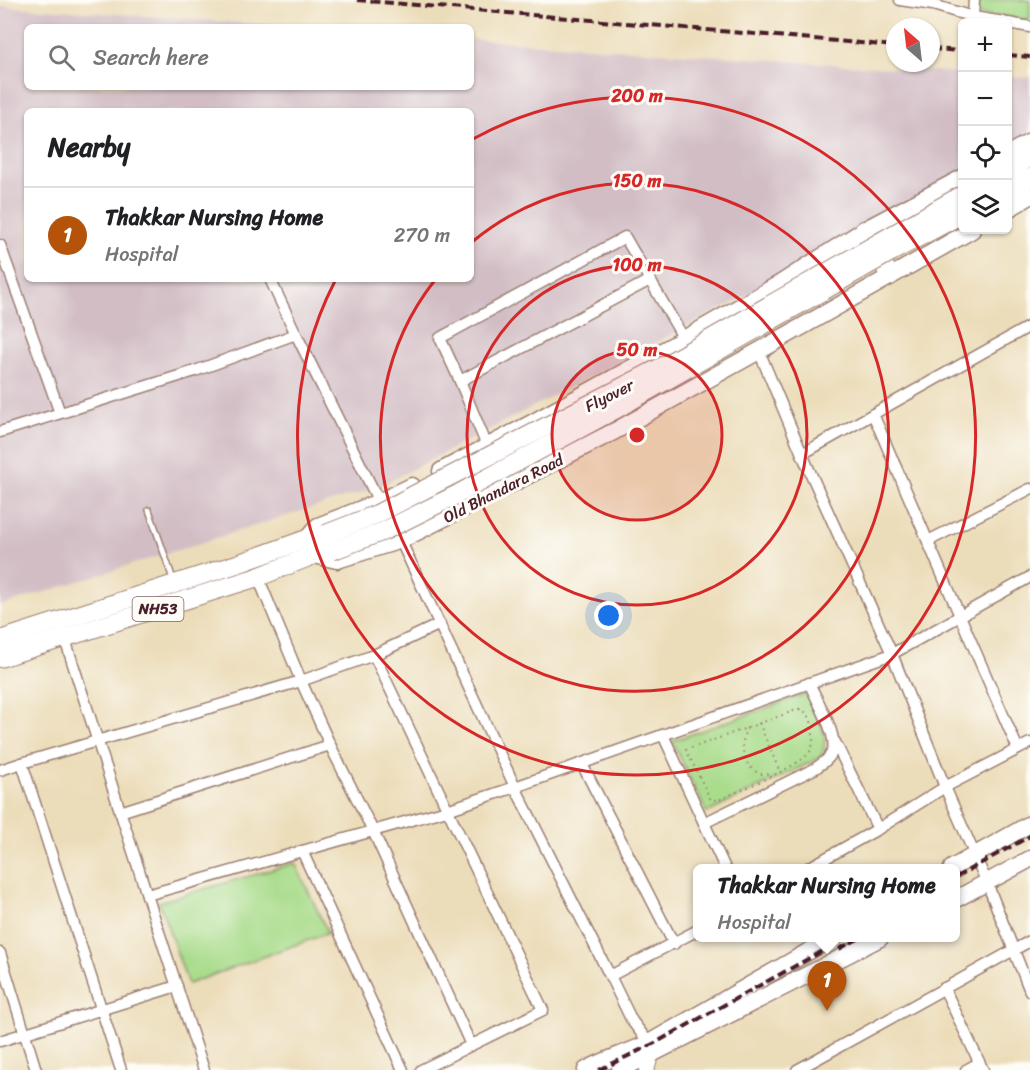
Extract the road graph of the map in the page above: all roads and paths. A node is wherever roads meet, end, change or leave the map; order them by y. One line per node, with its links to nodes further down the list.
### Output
1 (900, 0): 3 (street)
2 (974, 0): 4 (street)
3 (933, 2): 4 (street)
4 (973, 17): 5 (street)
5 (978, 18)
6 (1012, 24): 7 (street)
7 (1030, 27)
8 (1030, 142): 9 (main road)
9 (1012, 152)
10 (1030, 158): 11 (highway)
11 (1012, 168)
12 (1030, 178): 14 (highway)
13 (959, 180): 19 (main road, NH53)
14 (1012, 188)
15 (1030, 196): 17 (main road)
16 (958, 198): 40 (highway, Flyover / NH53, bridge)
17 (1012, 207)
18 (958, 217): 40 (highway, Flyover, bridge)
19 (864, 230): 22 (highway); 27 (main road, NH53)
20 (965, 234): 22 (main road, Old Bhandara Road / NH53)
21 (0, 245): 30 (street)
22 (890, 276): 28 (main road, Old Bhandara Road / NH53)
23 (650, 280): 27 (street); 29 (street); 29 (street)
24 (271, 282): 26 (street)
25 (1030, 326): 31 (street)
26 (296, 334): 30 (street); 36 (street)
27 (684, 339): 33 (main road, NH53)
28 (759, 351): 34 (street); 38 (main road, Old Bhandara Road / NH53)
29 (460, 381): 33 (street)
30 (60, 413): 32 (street)
31 (873, 414): 34 (street); 39 (street)
32 (0, 432)
33 (487, 446): 36 (main road, NH53)
34 (802, 454): 48 (street)
35 (1030, 489): 39 (street)
36 (379, 502): 38 (street); 40 (main road, NH53)
37 (149, 510): 43 (lane)
38 (401, 540): 40 (main road, Old Bhandara Road / NH53); 45 (street)
39 (928, 542): 44 (street)
40 (319, 545): 41 (highway, Old Bhandara Road / NH53); 43 (highway, NH53)
41 (258, 577): 46 (highway, Old Bhandara Road / NH53); 51 (street)
42 (1030, 577): 44 (street)
43 (174, 584): 46 (highway, NH53)
44 (960, 616): 48 (street); 60 (street)
45 (440, 624): 49 (street); 66 (street)
46 (62, 630): 47 (highway, NH53); 50 (highway, Old Bhandara Road / NH53); 57 (street)
47 (0, 640)
48 (892, 654): 52 (street); 67 (street)
49 (374, 655): 51 (street); 68 (street)
50 (0, 658)
51 (301, 681): 57 (street); 59 (street)
52 (809, 683): 55 (street); 56 (street)
53 (759, 723): 54 (path); 64 (path); 64 (path)
54 (747, 728): 65 (path); 65 (path)
55 (663, 735): 62 (street); 70 (street)
56 (832, 736): 70 (street); 72 (street)
57 (97, 740): 61 (street); 69 (street)
58 (1030, 743): 60 (street)
59 (330, 745): 69 (street); 73 (street)
60 (1018, 749): 67 (street)
61 (22, 763): 63 (street); 94 (street)
62 (582, 764): 66 (street); 87 (street)
63 (0, 770)
64 (780, 771): 65 (path)
65 (775, 774)
66 (515, 787): 68 (street); 90 (street)
67 (945, 788): 72 (street); 75 (street)
68 (447, 810): 73 (street); 98 (street)
69 (120, 812): 81 (street)
70 (704, 823): 77 (street)
71 (1030, 824): 75 (main road)
72 (878, 829): 78 (street)
73 (373, 831): 74 (street); 98 (street)
74 (302, 851): 81 (street); 105 (street)
75 (975, 856): 79 (main road); 80 (street)
76 (1030, 859): 80 (main road)
77 (723, 864)
78 (815, 864)
79 (960, 864)
80 (987, 883): 82 (main road); 88 (street)
81 (147, 895): 91 (street)
82 (960, 897)
83 (693, 933): 87 (street)
84 (1030, 940): 88 (street)
85 (825, 942): 99 (main road)
86 (872, 942): 99 (main road)
87 (674, 944): 90 (street)
88 (1013, 950): 92 (street); 93 (street)
89 (0, 953): 96 (street)
90 (610, 976): 95 (street)
91 (177, 986): 94 (street); 104 (street)
92 (944, 988): 101 (street); 110 (street)
93 (1030, 991)
94 (101, 1010): 96 (street); 103 (street)
95 (632, 1021): 99 (street); 100 (street)
96 (25, 1034): 97 (street); 102 (street)
97 (0, 1041)
98 (471, 1045): 106 (street)
99 (651, 1048): 100 (main road); 108 (main road); 109 (main road)
100 (631, 1052): 107 (main road); 108 (main road)
101 (981, 1066): 111 (street)
102 (36, 1070)
103 (121, 1070)
104 (204, 1070)
105 (403, 1070)
106 (421, 1070)
107 (586, 1070)
108 (621, 1070)
109 (647, 1070)
110 (797, 1070)
111 (966, 1070)

